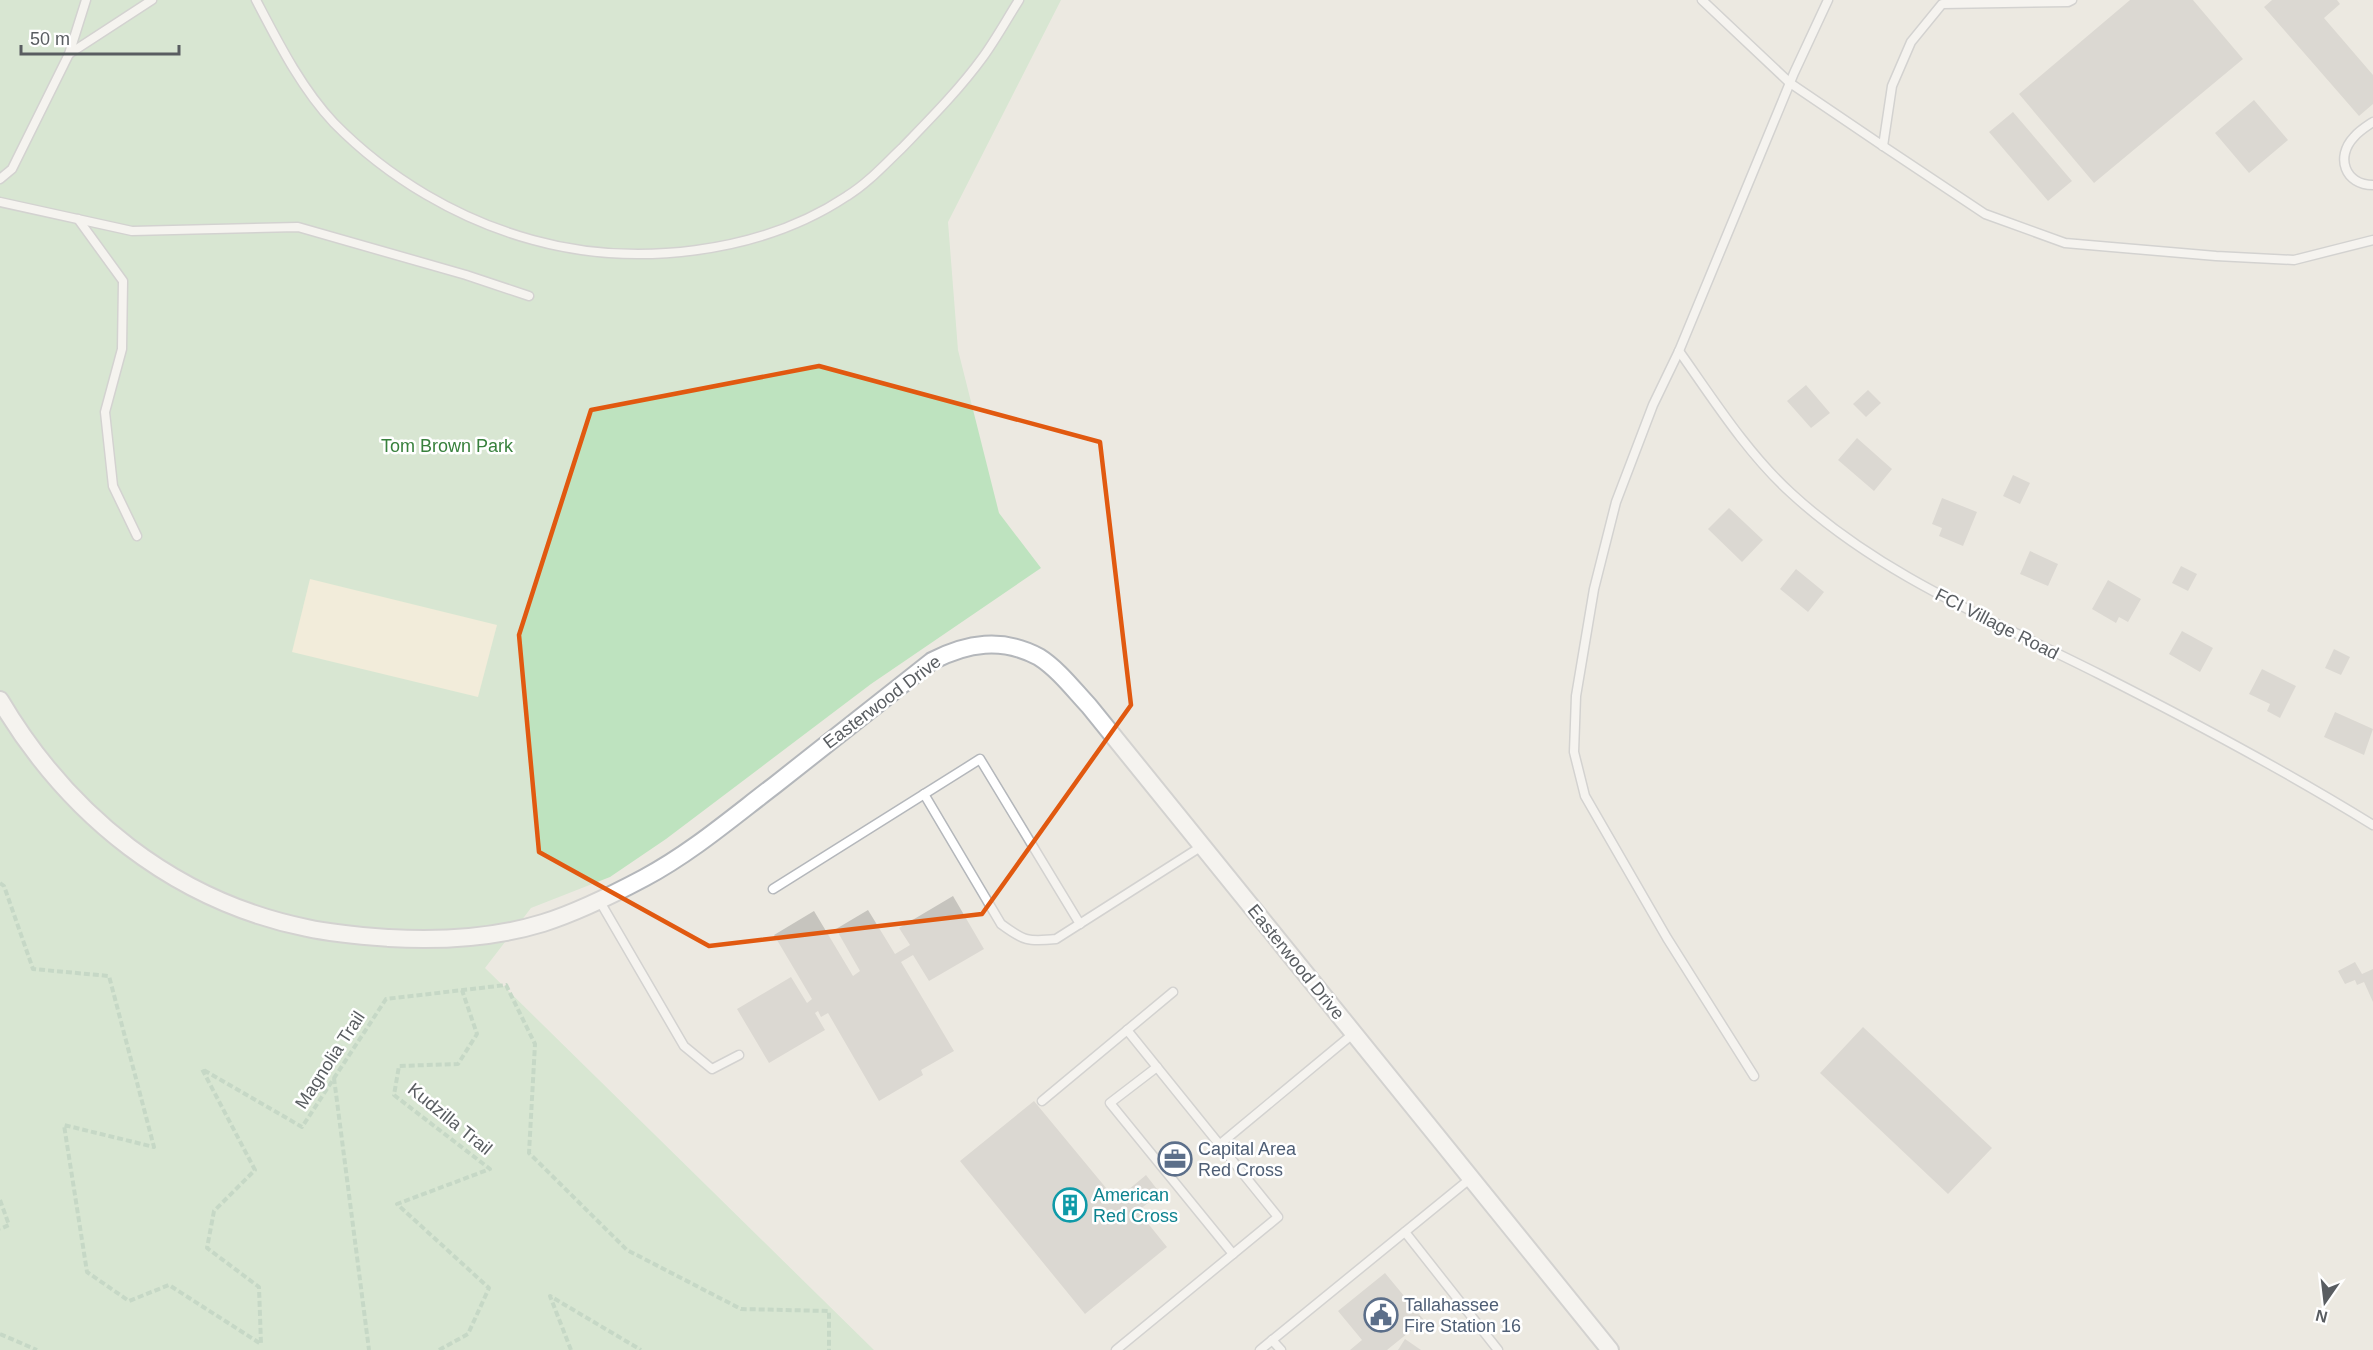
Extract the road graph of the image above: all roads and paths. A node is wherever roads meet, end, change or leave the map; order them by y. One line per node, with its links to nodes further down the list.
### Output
1 (86, 0): 9 (lane)
2 (152, 0): 9 (lane)
3 (256, 0): 4 (lane)
4 (1019, 0)
5 (1702, 0): 10 (lane)
6 (1828, 0): 10 (lane)
7 (2072, 0): 8 (lane)
8 (1981, 2): 12 (lane)
9 (69, 54): 13 (lane)
10 (1790, 83): 12 (lane); 19 (lane)
11 (2373, 122): 14 (lane)
12 (1883, 146): 17 (lane)
13 (0, 179)
14 (2373, 185)
15 (0, 202): 16 (lane)
16 (78, 219): 18 (lane); 20 (lane)
17 (2373, 240)
18 (529, 296)
19 (1679, 351): 23 (lane, FCI Village Road); 35 (lane)
20 (137, 536)
21 (0, 700): 27 (street, Easterwood Drive)
22 (924, 794): 26 (lane); 28 (lane); 28 (lane)
23 (2373, 825)
24 (1202, 846): 27 (street, Easterwood Drive); 28 (lane); 32 (street, Easterwood Drive)
25 (0, 883): 36 (path, Magnolia Trail)
26 (773, 888)
27 (599, 900): 33 (lane)
28 (1080, 924)
29 (462, 990): 36 (path, Magnolia Trail); 48 (path, Kudzilla Trail); 51 (path, Magnolia Trail)
30 (1173, 992): 31 (lane)
31 (1127, 1030): 34 (lane); 37 (lane)
32 (1354, 1033): 38 (lane); 39 (street, Easterwood Drive)
33 (740, 1055)
34 (1157, 1067): 38 (lane); 43 (lane)
35 (1754, 1076)
36 (334, 1078): 47 (path)
37 (1042, 1101)
38 (1219, 1144): 43 (lane)
39 (1471, 1179): 42 (lane); 56 (street, Easterwood Drive)
40 (0, 1200): 41 (path)
41 (0, 1229)
42 (1405, 1232): 45 (lane); 55 (lane)
43 (1233, 1254): 52 (lane)
44 (0, 1334): 46 (path)
45 (1272, 1340): 53 (lane); 54 (lane)
46 (37, 1350)
47 (369, 1350)
48 (439, 1350)
49 (571, 1350): 50 (path)
50 (641, 1350)
51 (830, 1350)
52 (1116, 1350)
53 (1260, 1350)
54 (1281, 1350)
55 (1498, 1350)
56 (1610, 1350)

